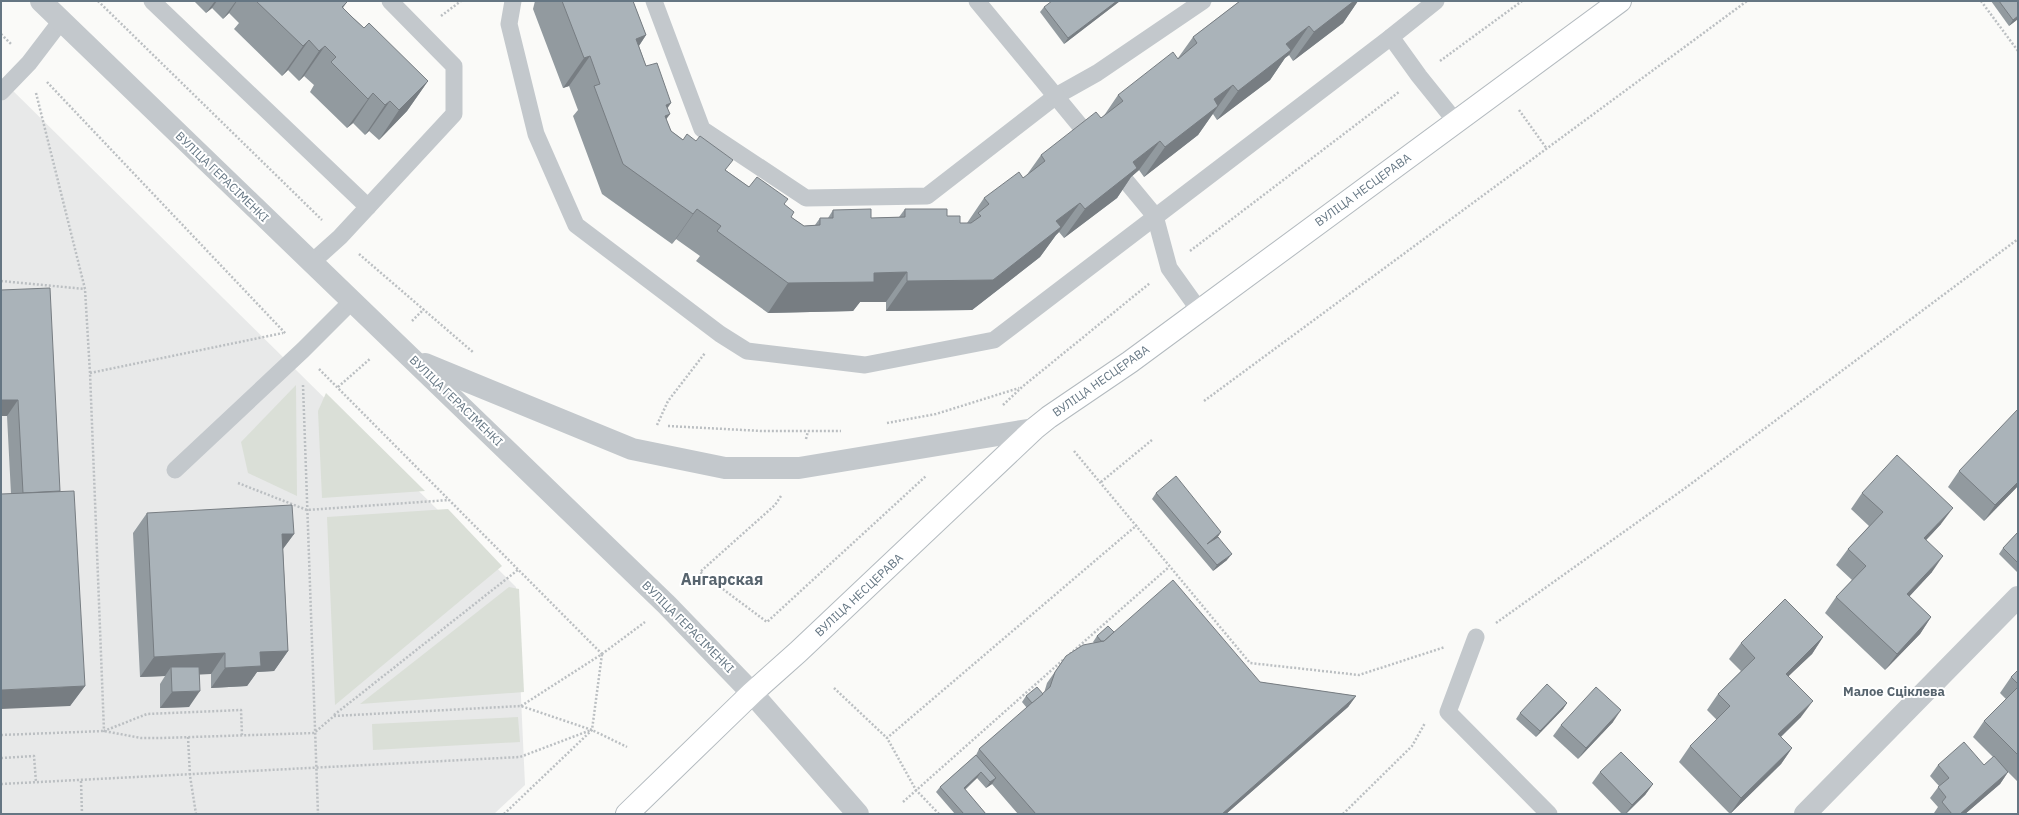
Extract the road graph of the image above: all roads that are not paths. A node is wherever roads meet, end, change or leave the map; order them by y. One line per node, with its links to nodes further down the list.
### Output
1 (41, 1): 10 (street, ВУЛІЦА ГЕРАСІМЕНКІ)
2 (152, 1): 17 (lane)
3 (390, 1): 17 (lane)
4 (513, 1): 18 (lane)
5 (654, 1): 13 (lane)
6 (977, 1): 13 (lane)
7 (1203, 1): 13 (lane)
8 (1436, 1): 11 (lane)
9 (1620, 1): 14 (main road, ВУЛІЦА НЕСЦЕРАВА)
10 (61, 21): 12 (lane); 19 (street, ВУЛІЦА ГЕРАСІМЕНКІ)
11 (1391, 37): 14 (lane); 18 (lane)
12 (1, 92)
13 (1056, 96): 15 (lane)
14 (1456, 122): 21 (main road, ВУЛІЦА НЕСЦЕРАВА)
15 (1091, 139)
16 (1126, 181): 18 (lane)
17 (368, 207): 19 (lane)
18 (1155, 216): 21 (lane)
19 (311, 263): 20 (street, ВУЛІЦА ГЕРАСІМЕНКІ)
20 (350, 302): 22 (street, ВУЛІЦА ГЕРАСІМЕНКІ); 24 (lane)
21 (1199, 310): 23 (main road, ВУЛІЦА НЕСЦЕРАВА)
22 (412, 359): 23 (street); 27 (street, ВУЛІЦА ГЕРАСІМЕНКІ)
23 (1034, 429): 27 (main road, ВУЛІЦА НЕСЦЕРАВА)
24 (175, 470)
25 (2018, 597): 31 (street)
26 (1476, 637): 30 (lane)
27 (752, 693): 28 (main road, ВУЛІЦА НЕСЦЕРАВА); 29 (street, ВУЛІЦА ГЕРАСІМЕНКІ)
28 (627, 814)
29 (858, 814)
30 (1549, 814)
31 (1805, 814)

